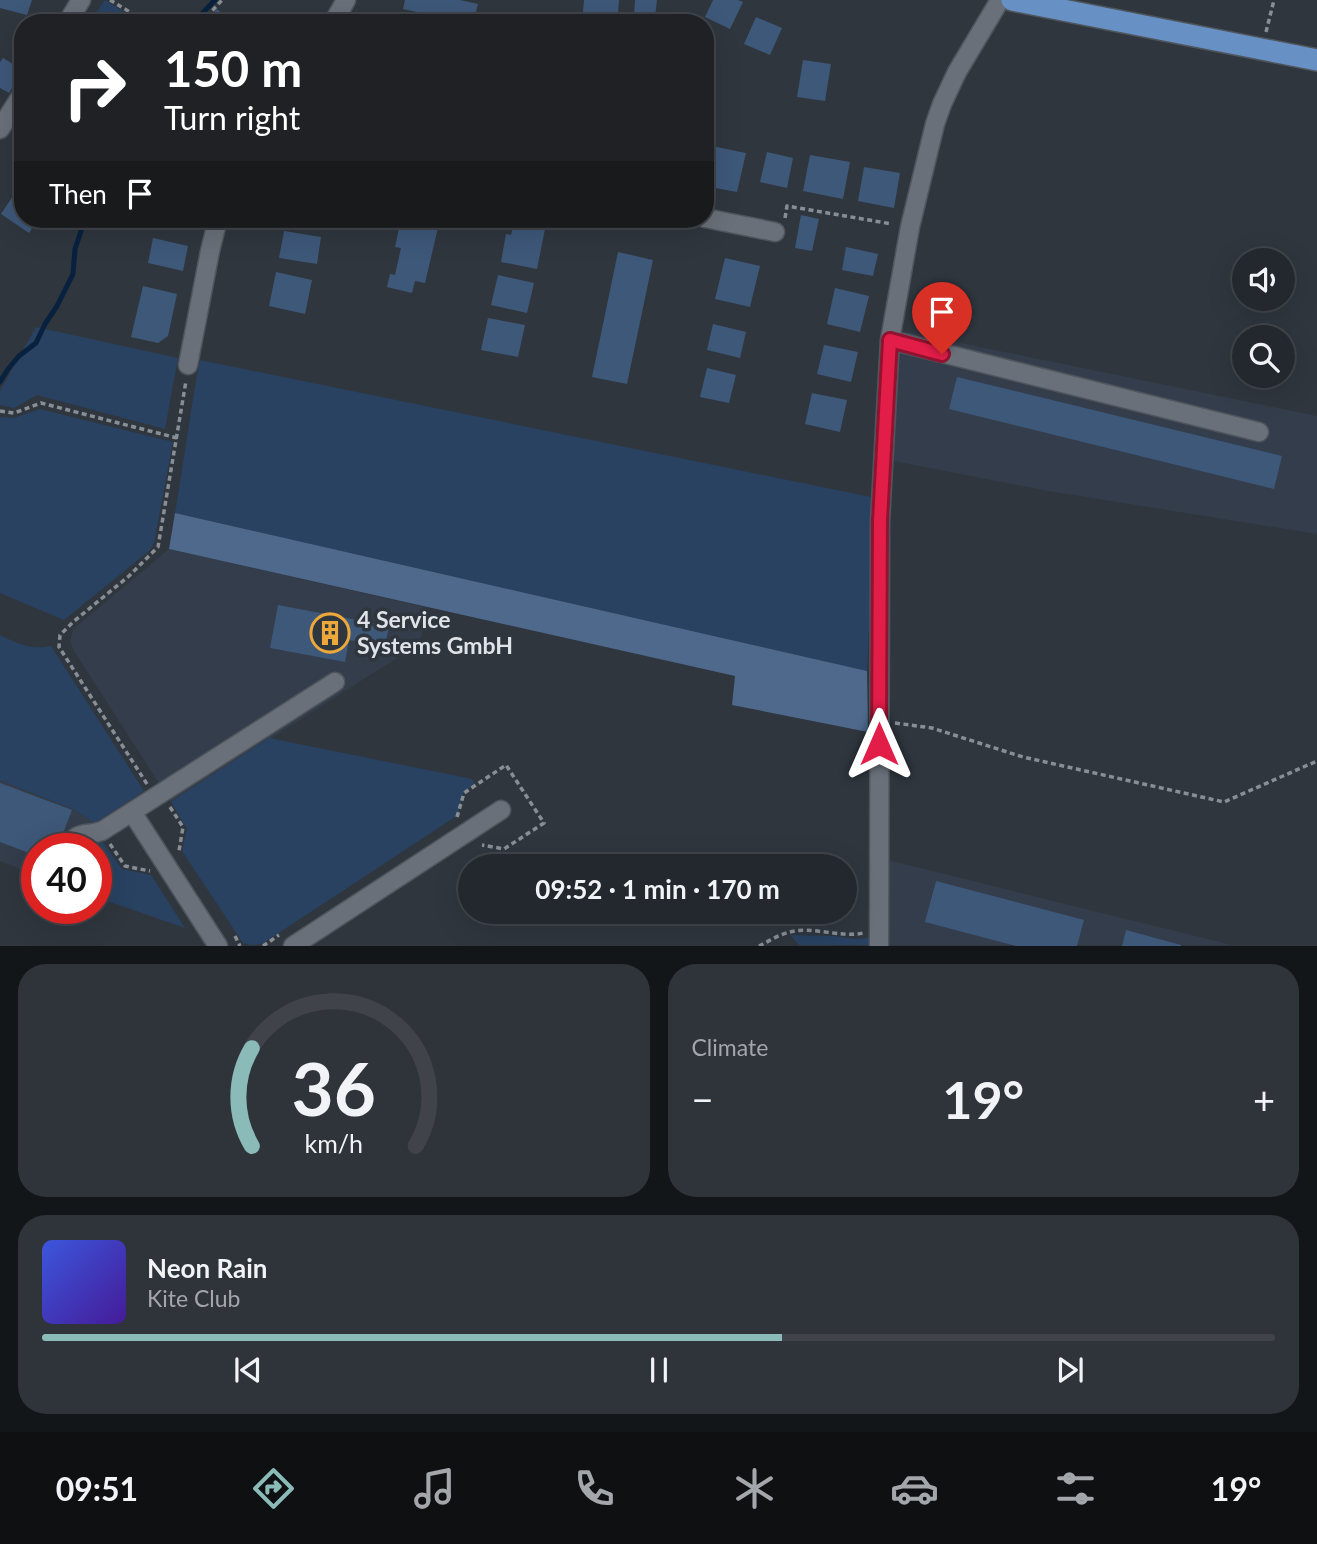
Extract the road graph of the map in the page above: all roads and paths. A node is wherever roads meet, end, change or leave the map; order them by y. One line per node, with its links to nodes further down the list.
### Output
1 (110, 0): 5 (path)
2 (222, 0): 6 (path)
3 (1274, 0): 7 (path)
4 (1011, 1): 7 (main road); 12 (street)
5 (133, 14)
6 (209, 14)
7 (1262, 49): 8 (main road)
8 (1317, 60)
9 (14, 107): 10 (street)
10 (0, 129)
11 (714, 220): 14 (street)
12 (910, 227): 14 (path); 15 (street)
13 (216, 228): 16 (street)
14 (775, 232)
15 (890, 340): 18 (street); 21 (street)
16 (188, 365): 19 (path)
17 (0, 411): 19 (path)
18 (1259, 432)
19 (177, 438): 23 (path)
20 (335, 682): 23 (street)
21 (879, 720): 22 (path); 27 (street)
22 (1317, 761)
23 (155, 797): 25 (street)
24 (501, 810): 29 (street)
25 (132, 812): 26 (street); 28 (street)
26 (87, 833)
27 (879, 939): 30 (path)
28 (218, 946)
29 (293, 946)
30 (759, 946)

